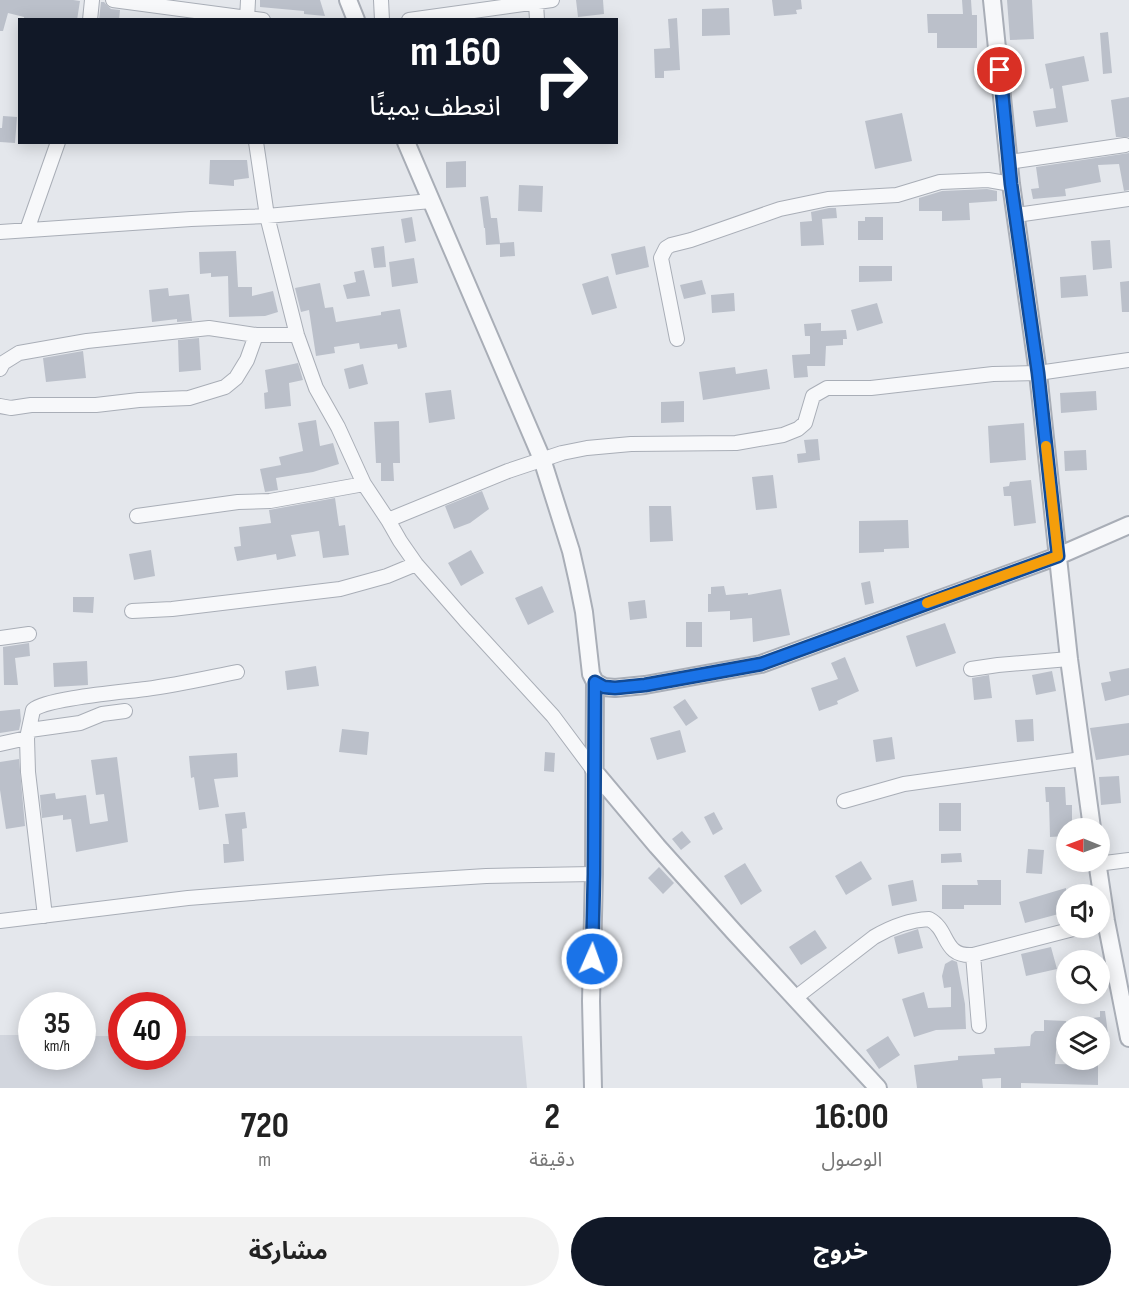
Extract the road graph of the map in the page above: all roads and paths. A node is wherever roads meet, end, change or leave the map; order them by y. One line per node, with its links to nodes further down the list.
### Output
1 (92, 0): 9 (street)
2 (113, 0): 10 (street)
3 (248, 0): 11 (street)
4 (348, 0): 12 (street)
5 (381, 0): 13 (street)
6 (552, 0): 8 (street)
7 (992, 0): 20 (street)
8 (536, 3): 14 (street); 15 (street)
9 (90, 18)
10 (242, 18)
11 (248, 18)
12 (355, 18)
13 (382, 18)
14 (424, 18)
15 (537, 18)
16 (57, 144): 26 (street)
17 (256, 144): 25 (street)
18 (407, 144): 23 (street)
19 (1125, 145): 20 (street)
20 (1010, 162): 21 (street)
21 (1011, 184): 24 (street); 30 (street)
22 (1129, 199): 24 (street)
23 (431, 201): 25 (street); 35 (street)
24 (1016, 215): 33 (street)
25 (267, 216): 26 (street); 29 (street)
26 (27, 230): 27 (street)
27 (0, 232)
28 (255, 335): 29 (street); 32 (street); 34 (street)
29 (297, 335): 36 (street)
30 (677, 339)
31 (1129, 360): 33 (street)
32 (0, 369)
33 (1038, 373): 35 (street); 40 (street)
34 (0, 406)
35 (542, 459): 38 (street); 48 (street)
36 (364, 484): 37 (street); 38 (street)
37 (137, 516)
38 (388, 520): 41 (street)
39 (1129, 525): 40 (street)
40 (1058, 556): 45 (street); 48 (street)
41 (417, 564): 42 (street); 53 (street)
42 (132, 611)
43 (29, 634): 44 (street)
44 (0, 638)
45 (1069, 659): 46 (street); 52 (street)
46 (971, 669)
47 (237, 672): 50 (street)
48 (595, 682): 53 (street)
49 (125, 711): 50 (street)
50 (28, 734): 51 (street); 59 (street)
51 (0, 744)
52 (1082, 759): 54 (street); 55 (street)
53 (594, 771): 58 (street); 65 (street)
54 (844, 801)
55 (1091, 818)
56 (1129, 860): 57 (street)
57 (1110, 861)
58 (594, 874): 59 (street); 68 (street)
59 (45, 916): 60 (street)
60 (0, 921)
61 (1056, 933): 63 (street)
62 (1108, 938): 64 (street)
63 (973, 955): 65 (street); 66 (street)
64 (1125, 997): 67 (street)
65 (795, 998): 69 (street)
66 (979, 1026)
67 (1129, 1038)
68 (593, 1088)
69 (878, 1088)

